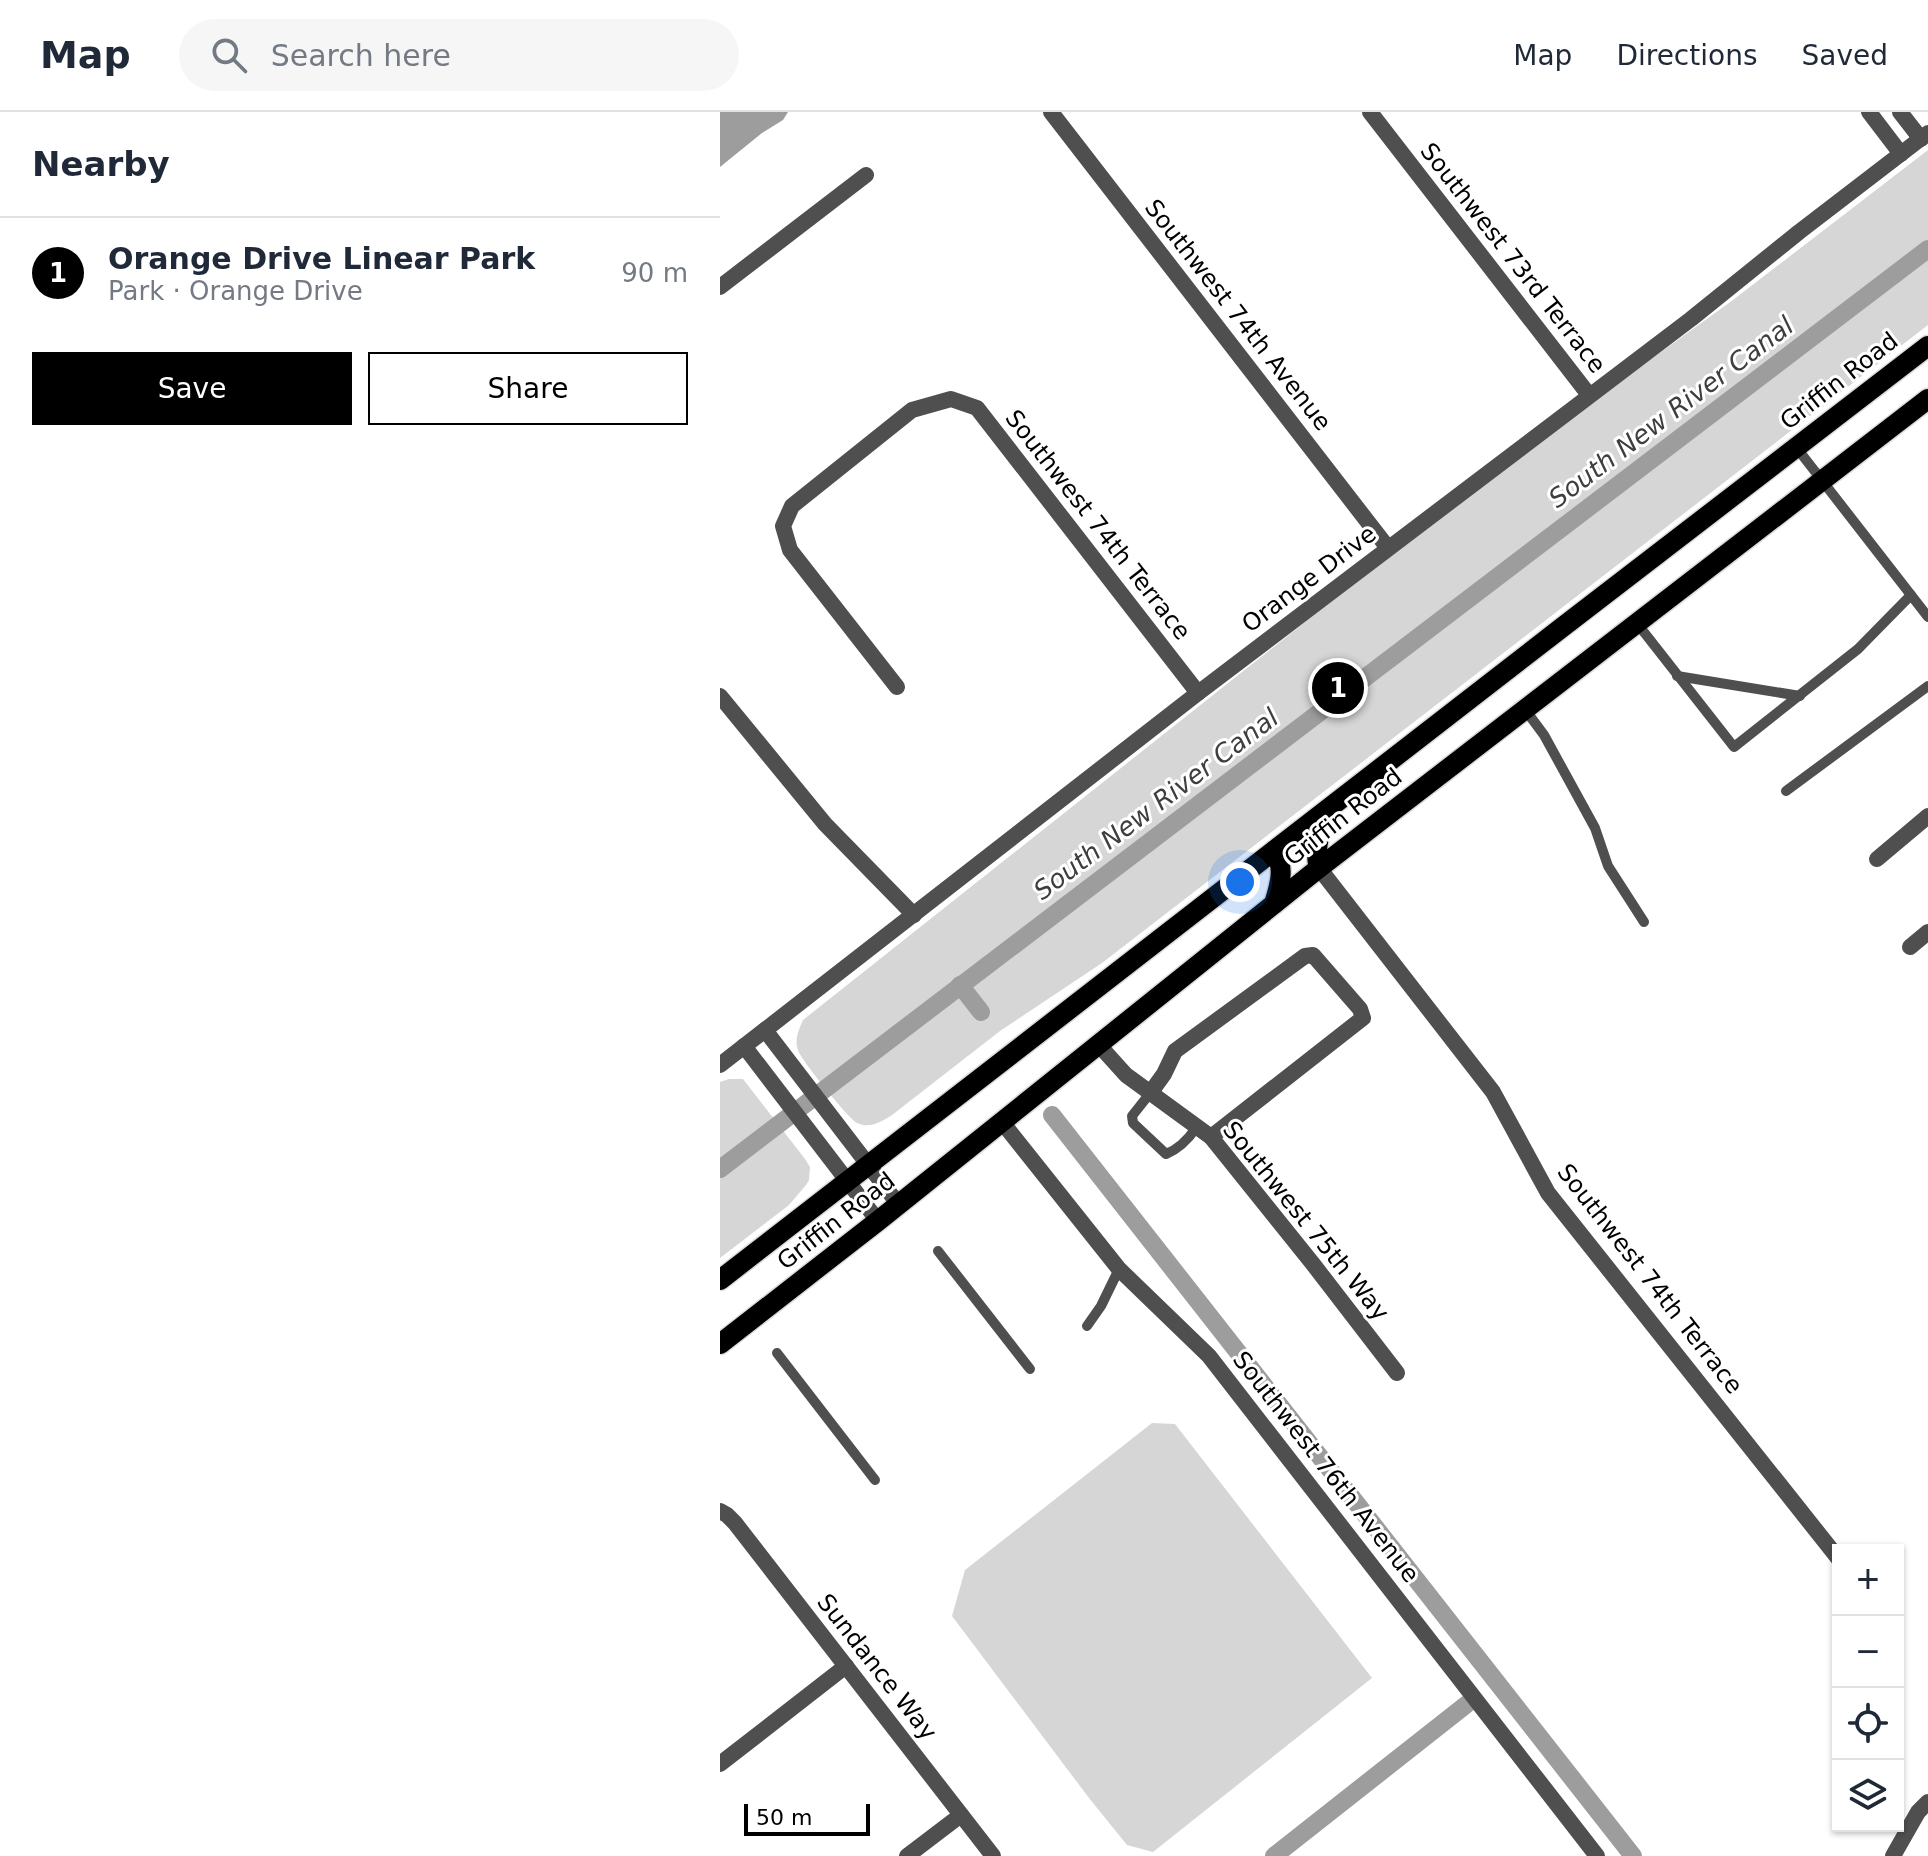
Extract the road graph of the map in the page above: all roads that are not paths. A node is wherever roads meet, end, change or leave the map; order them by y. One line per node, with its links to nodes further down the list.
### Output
1 (1051, 112): 14 (street, Southwest 74th Avenue)
2 (1370, 112): 10 (street, Southwest 73rd Terrace)
3 (1869, 112): 6 (street)
4 (1900, 112): 5 (street)
5 (1924, 136): 6 (street, Orange Drive)
6 (1901, 154): 10 (street, Orange Drive)
7 (866, 175): 8 (street)
8 (720, 287)
9 (1928, 346): 12 (main road, Griffin Road)
10 (1589, 395): 14 (street, Orange Drive)
11 (1928, 399): 13 (main road, Griffin Road)
12 (1796, 447): 13 (lane); 26 (main road, Griffin Road)
13 (1822, 480): 15 (lane); 17 (main road, Griffin Road)
14 (1388, 548): 21 (street, Orange Drive)
15 (1911, 595): 16 (lane); 23 (lane)
16 (1928, 617)
17 (1636, 622): 18 (lane); 24 (main road, Griffin Road)
18 (1677, 676): 23 (lane); 23 (lane)
19 (1928, 686): 25 (lane)
20 (897, 687): 21 (street, Southwest 74th Terrace)
21 (1198, 693): 32 (street, Orange Drive)
22 (720, 696): 32 (street)
23 (1800, 696)
24 (1524, 708): 30 (main road, Griffin Road); 33 (lane)
25 (1786, 791)
26 (1333, 805): 28 (main road, Griffin Road); 30 (main road)
27 (1928, 816): 29 (street)
28 (1275, 850): 31 (main road); 44 (main road, Griffin Road)
29 (1877, 859)
30 (1319, 868): 31 (main road, Griffin Road); 58 (street, Southwest 74th Terrace)
31 (1274, 904): 37 (main road, Griffin Road)
32 (914, 915): 36 (street, Orange Drive)
33 (1644, 922)
34 (1928, 932): 35 (street)
35 (1910, 947)
36 (765, 1030): 38 (street, Orange Drive); 44 (street)
37 (1098, 1044): 40 (street, Southwest 75th Way); 41 (main road, Griffin Road)
38 (744, 1046): 39 (street, Orange Drive); 45 (street)
39 (720, 1065)
40 (1151, 1092): 42 (street, Southwest 75th Way); 42 (lane); 43 (street)
41 (1002, 1122): 46 (main road, Griffin Road); 49 (street, Southwest 76th Avenue)
42 (1196, 1128): 43 (street, Southwest 75th Way)
43 (1211, 1137): 55 (street, Southwest 75th Way)
44 (869, 1165): 45 (main road, Griffin Road); 46 (street)
45 (848, 1181): 47 (street); 50 (main road, Griffin Road)
46 (899, 1205): 47 (main road, Griffin Road)
47 (878, 1221): 52 (main road, Griffin Road)
48 (938, 1251): 54 (lane)
49 (1119, 1269): 51 (lane); 65 (street, Southwest 76th Avenue)
50 (720, 1280)
51 (1087, 1326)
52 (720, 1344)
53 (777, 1353): 56 (lane)
54 (1030, 1369)
55 (1397, 1373)
56 (875, 1480)
57 (720, 1511): 59 (street, Sundance Way)
58 (1832, 1550)
59 (846, 1666): 60 (street); 62 (street, Sundance Way)
60 (720, 1764)
61 (1928, 1802): 66 (street)
62 (961, 1815): 63 (street); 64 (street, Sundance Way)
63 (907, 1856)
64 (993, 1856)
65 (1597, 1856)
66 (1893, 1856)

